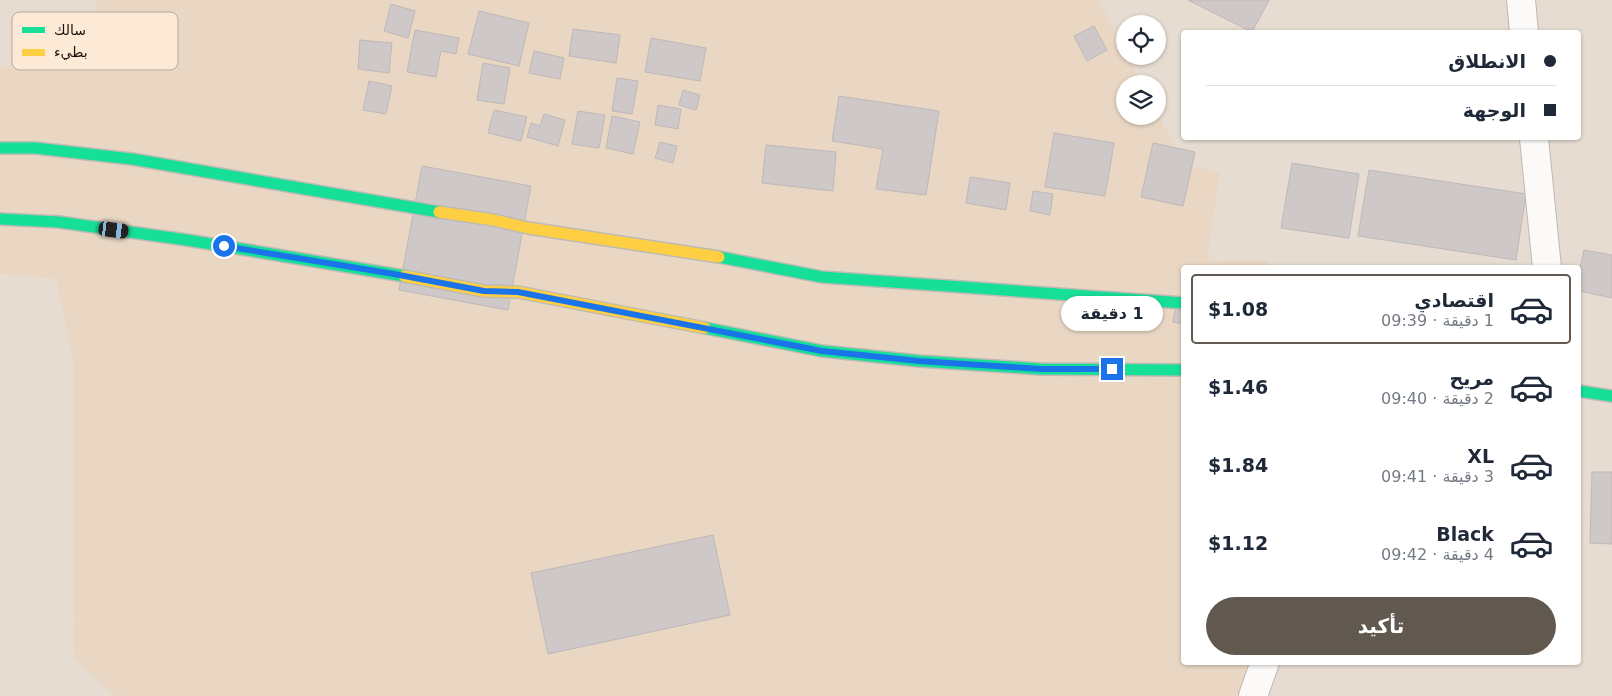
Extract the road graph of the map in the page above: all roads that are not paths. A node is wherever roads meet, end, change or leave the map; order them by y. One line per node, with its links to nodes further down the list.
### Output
1 (1521, 0): 2 (street)
2 (1524, 30)
3 (1534, 140): 6 (street)
4 (0, 148): 7 (highway)
5 (0, 219): 8 (highway)
6 (1547, 265)
7 (1181, 303)
8 (1181, 370)
9 (1581, 391): 10 (highway)
10 (1612, 396)
11 (1264, 665): 12 (street)
12 (1253, 696)

